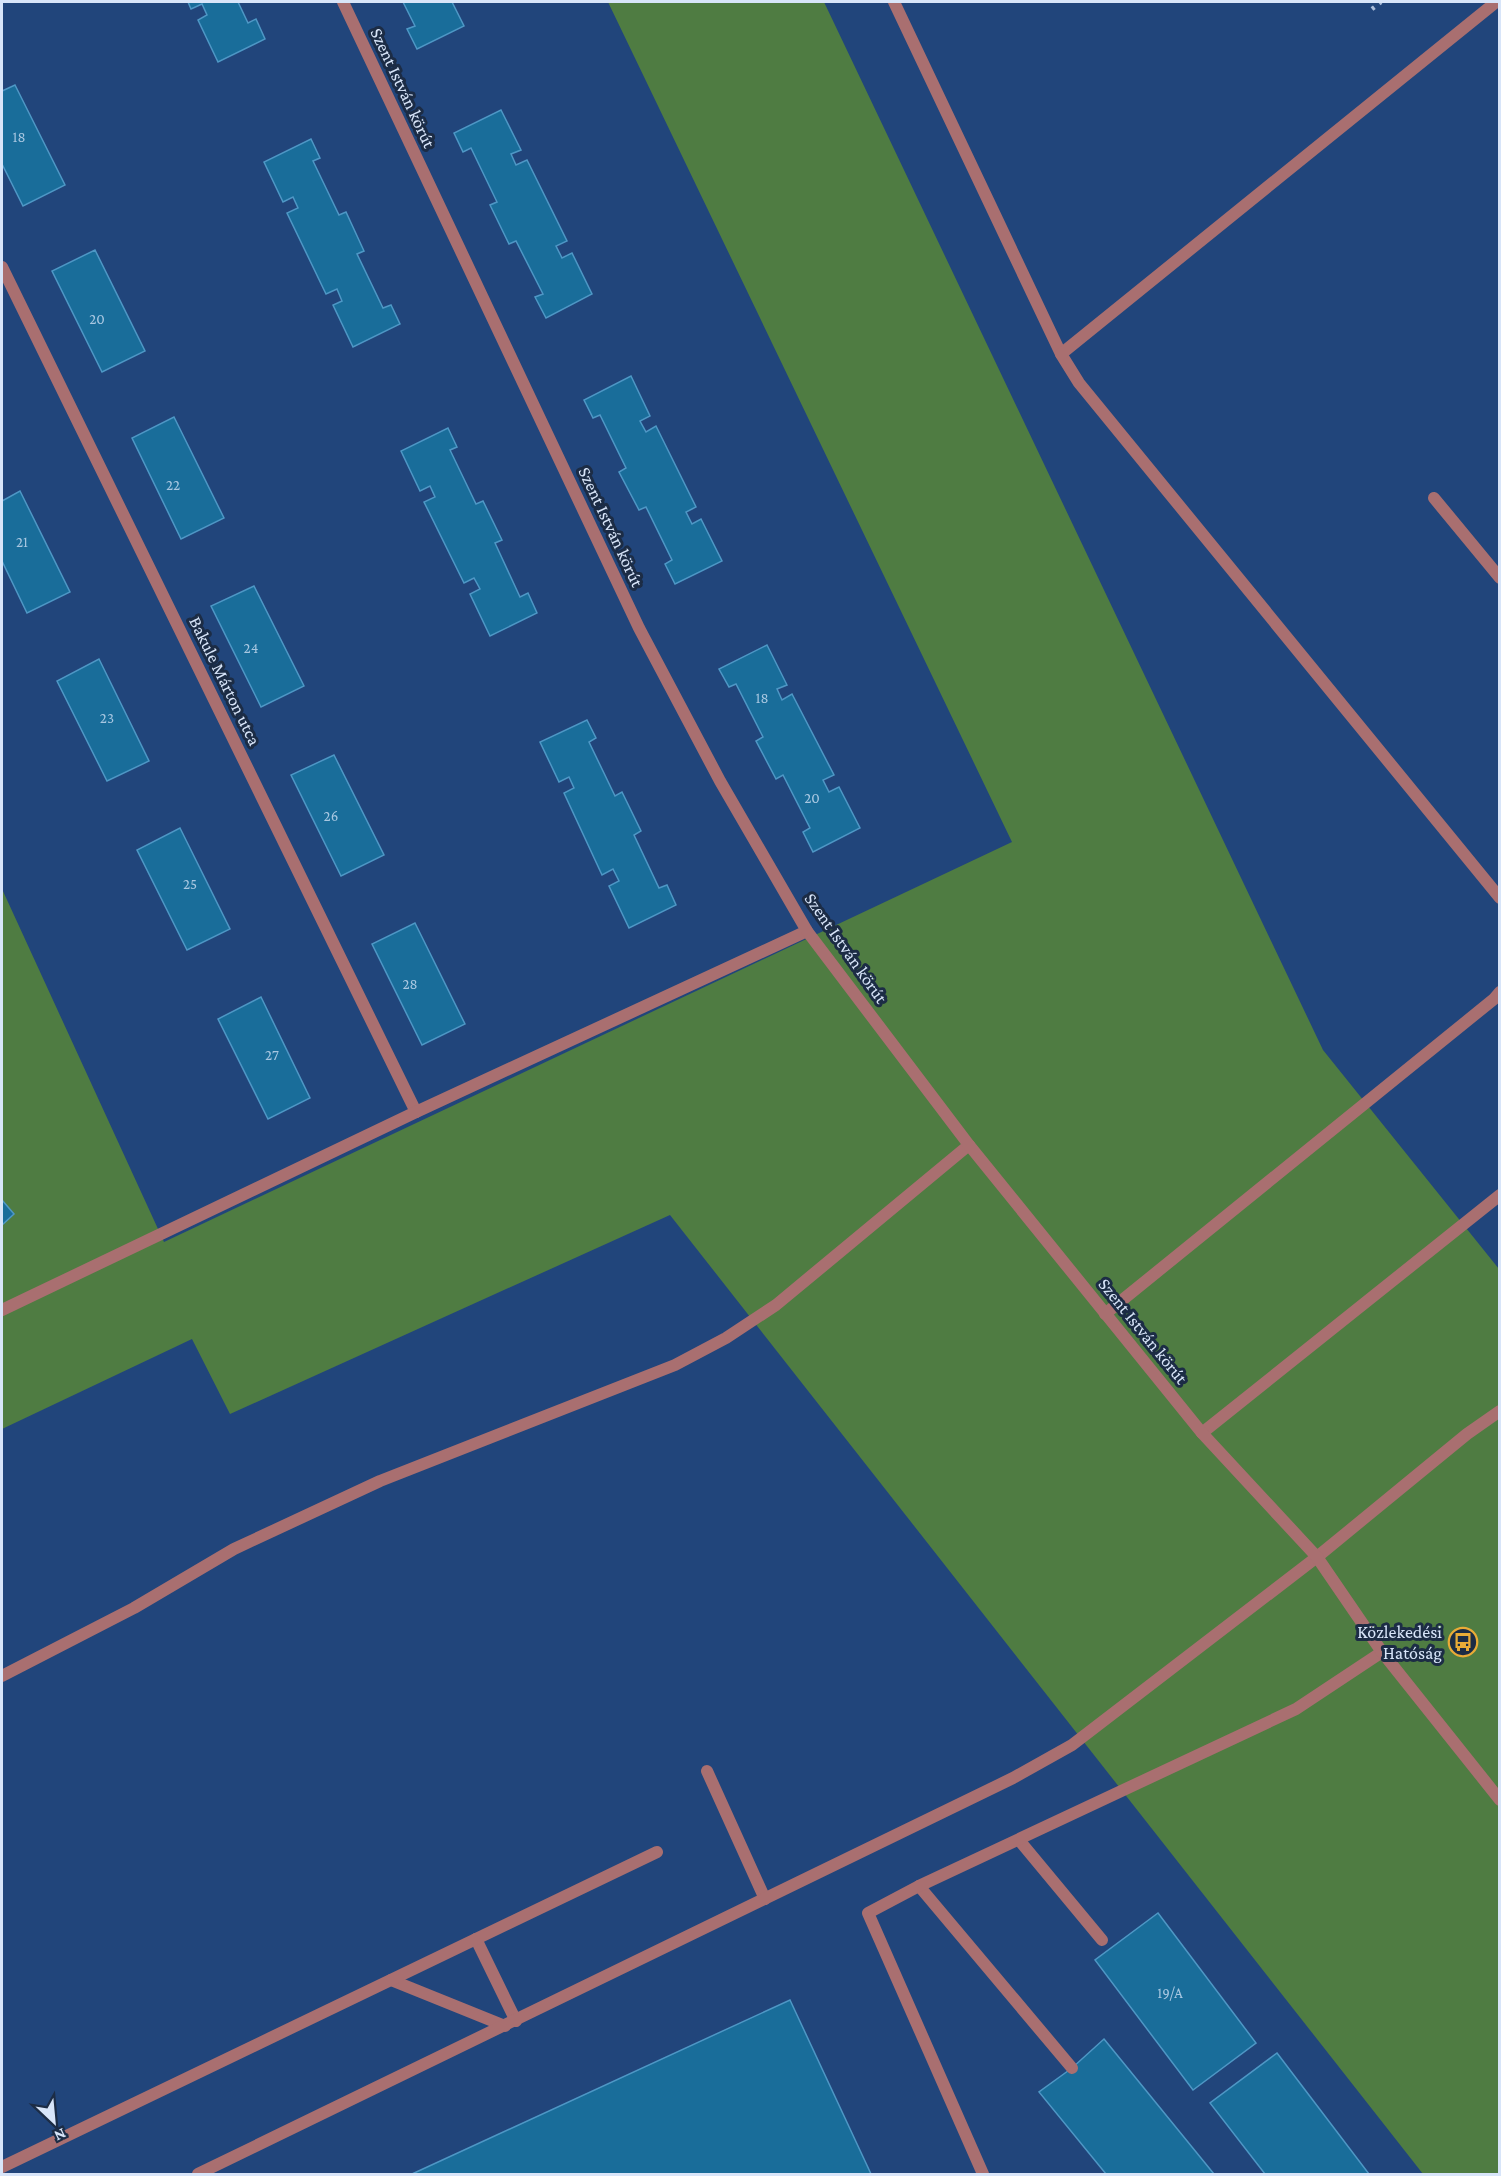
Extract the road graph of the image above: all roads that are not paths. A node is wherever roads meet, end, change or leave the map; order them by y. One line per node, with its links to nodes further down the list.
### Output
1 (343, 2): 9 (street, Szent István körút)
2 (894, 2): 5 (street)
3 (1497, 2): 5 (street)
4 (2, 267): 11 (street, Bakule Márton utca)
5 (1061, 354): 8 (street)
6 (1434, 498): 7 (street)
7 (1500, 578)
8 (1500, 897)
9 (807, 931): 11 (street); 12 (street, Szent István körút)
10 (1500, 992): 15 (street)
11 (416, 1112): 14 (street)
12 (969, 1145): 15 (street, Szent István körút); 20 (street)
13 (1500, 1196): 17 (street)
14 (2, 1310)
15 (1106, 1314): 17 (street, Szent István körút)
16 (1500, 1411): 18 (street)
17 (1202, 1433): 18 (street, Szent István körút)
18 (1317, 1557): 19 (street, Szent István körút); 26 (street)
19 (1382, 1652): 22 (street, Szent István körút); 23 (street)
20 (2, 1676)
21 (707, 1771): 26 (street)
22 (1500, 1800)
23 (1019, 1840): 25 (street); 28 (street)
24 (657, 1852): 27 (street)
25 (919, 1886): 31 (street); 34 (street)
26 (765, 1899): 30 (street)
27 (476, 1939): 29 (street); 30 (street)
28 (1102, 1940)
29 (390, 1980): 30 (street); 32 (street)
30 (511, 2024): 33 (street)
31 (1072, 2068)
32 (2, 2167)
33 (198, 2175)
34 (983, 2175)

